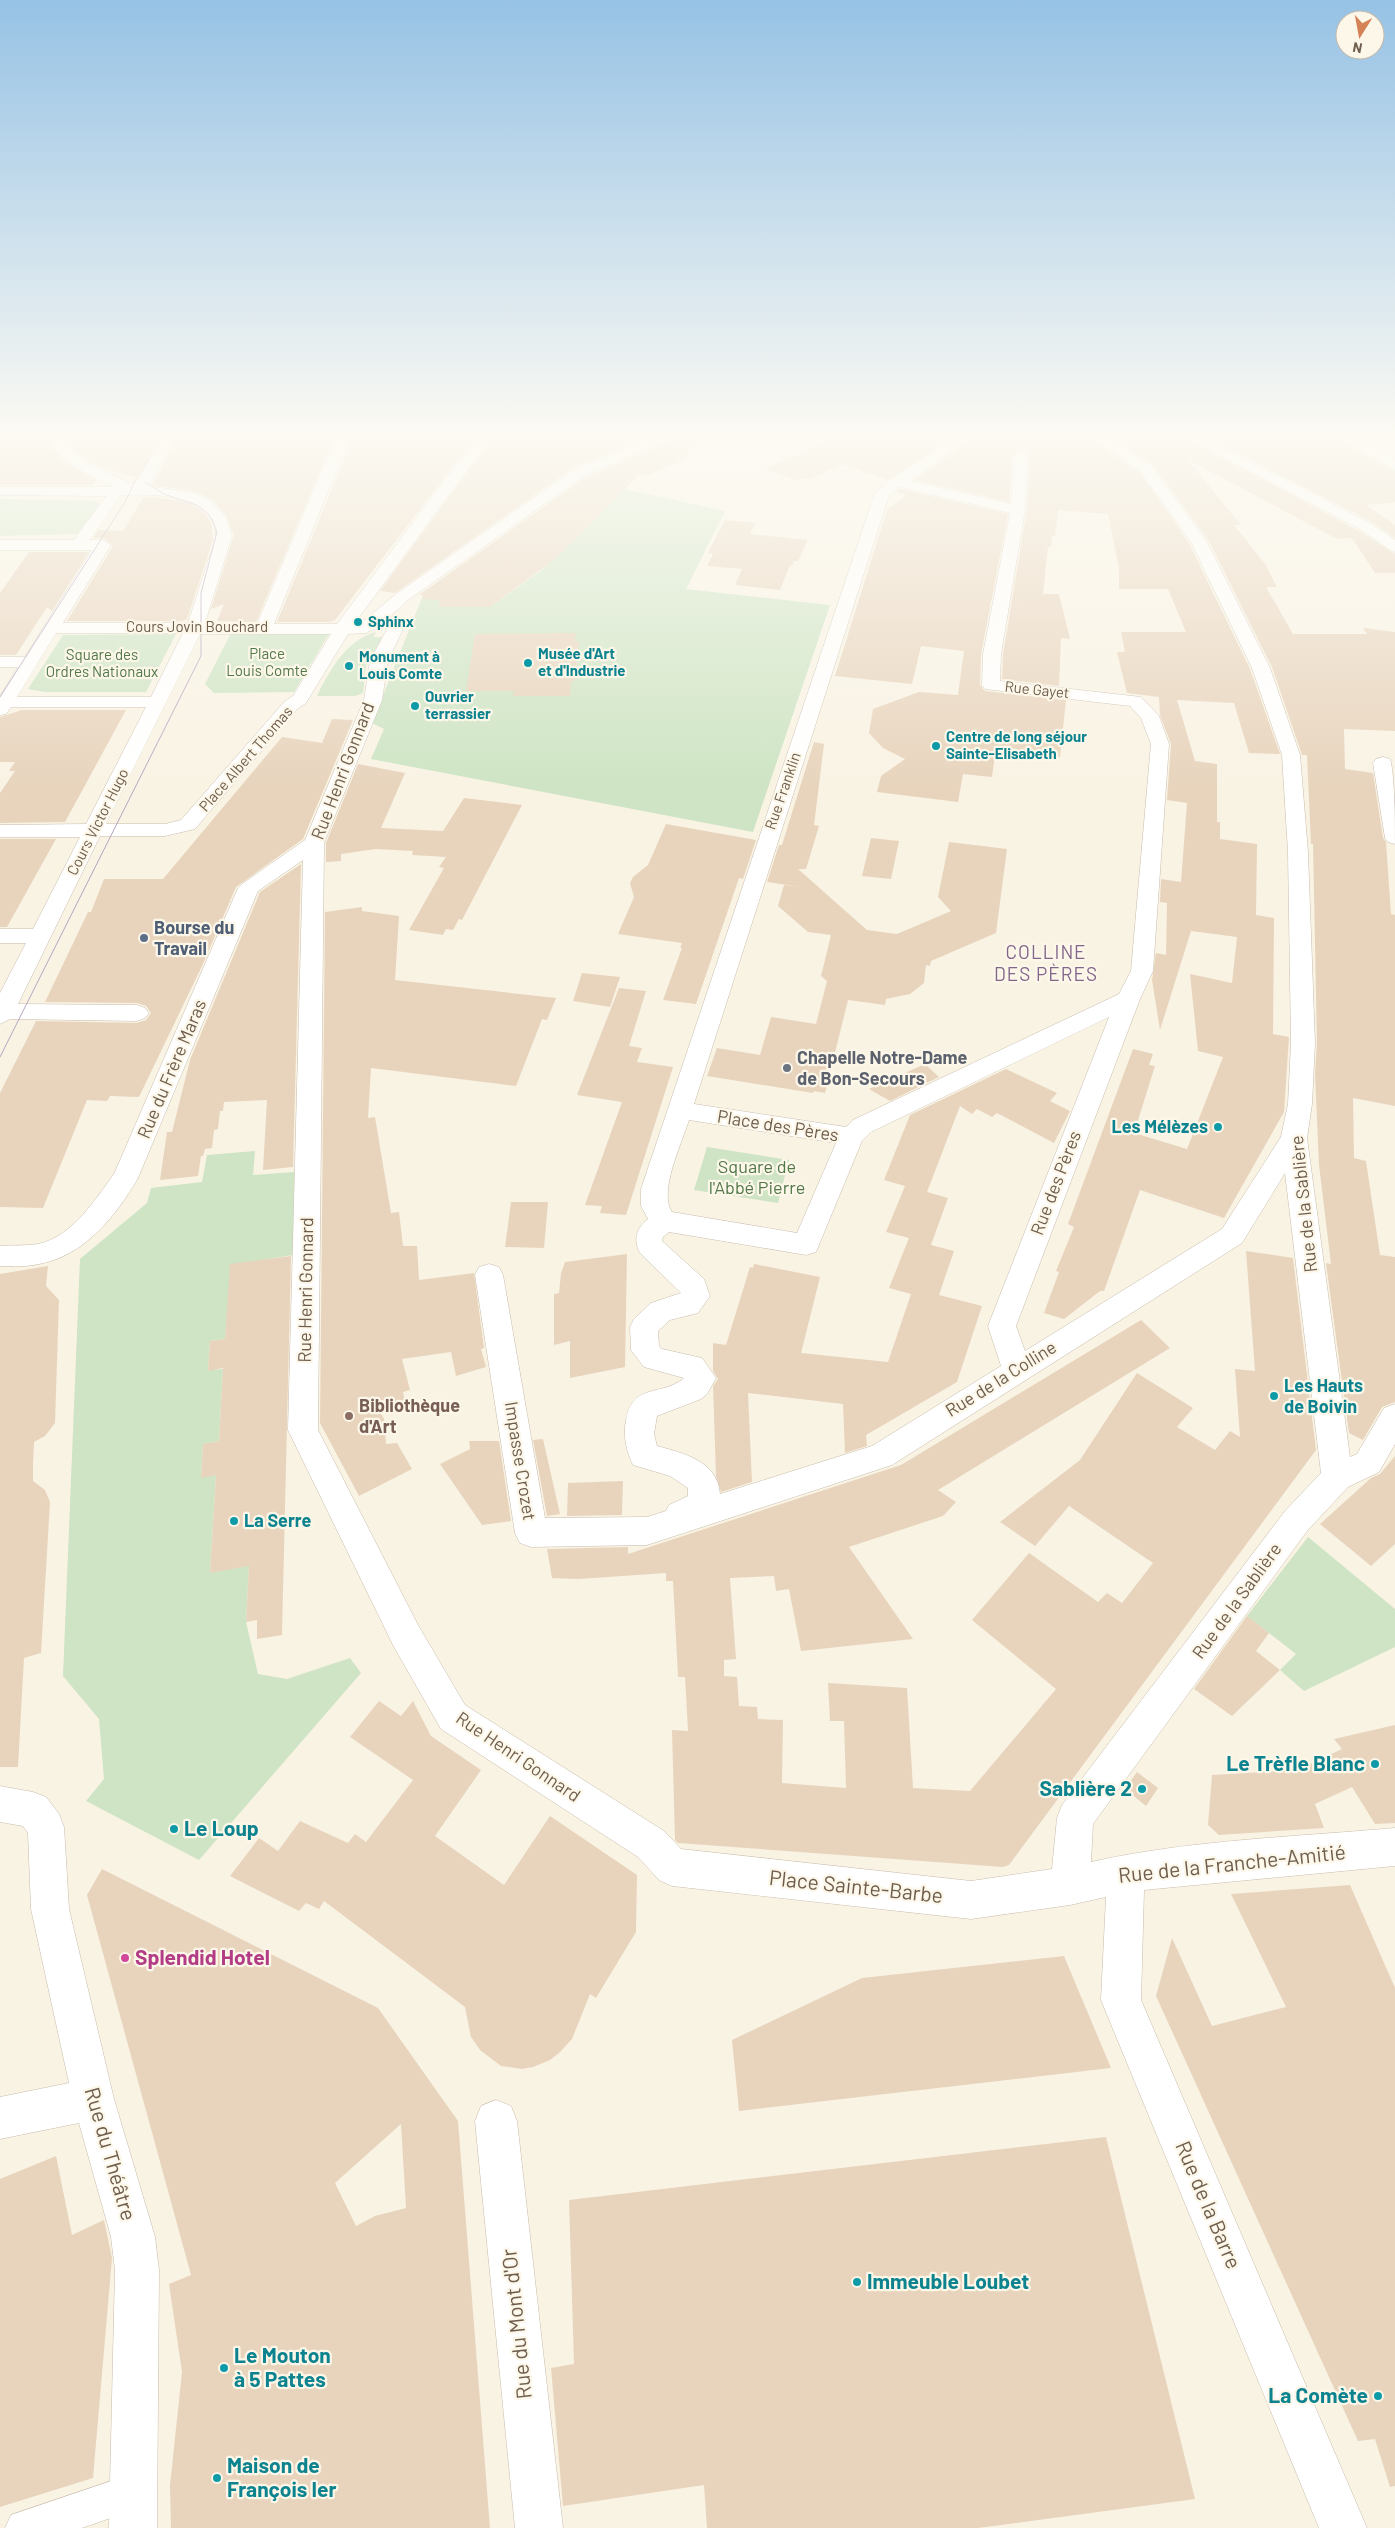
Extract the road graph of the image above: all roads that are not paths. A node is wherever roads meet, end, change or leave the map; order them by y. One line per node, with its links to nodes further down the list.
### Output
1 (98, 553): 12 (street)
2 (219, 553): 10 (street, Cours Victor Hugo)
3 (295, 553): 11 (street)
4 (398, 553): 13 (street)
5 (465, 553): 9 (street, Cours Jovin Bouchard)
6 (862, 553): 29 (street, Rue Franklin)
7 (1010, 553): 16 (street, Rue Gayet)
8 (1204, 553): 31 (street, Rue de la Sablière)
9 (376, 620): 13 (street, Cours Jovin Bouchard); 23 (street, Rue Henri Gonnard)
10 (195, 627): 11 (street, Cours Jovin Bouchard); 12 (street, Cours Jovin Bouchard); 17 (street, Cours Victor Hugo)
11 (264, 627): 13 (street, Cours Jovin Bouchard)
12 (53, 628): 15 (street)
13 (341, 630): 20 (street, Place Albert Thomas)
14 (0, 662): 15 (street)
15 (31, 662): 18 (street)
16 (1135, 700): 26 (street, Rue des Pères)
17 (158, 702): 18 (street); 20 (street, Cours Victor Hugo)
18 (3, 706)
19 (1383, 763): 22 (street)
20 (94, 830): 21 (street); 25 (street, Cours Victor Hugo)
21 (0, 832)
22 (1395, 838)
23 (314, 843): 33 (street, Rue du Frère Maras); 40 (street, Rue Henri Gonnard)
24 (0, 936): 25 (street)
25 (42, 936): 27 (street, Cours Victor Hugo)
26 (1128, 999): 30 (street); 35 (street, Rue des Pères)
27 (1, 1013): 28 (street)
28 (137, 1013)
29 (680, 1110): 30 (street, Place des Pères); 32 (street, Rue Franklin)
30 (851, 1137): 32 (street, Place des Pères)
31 (1294, 1138): 35 (street, Rue de la Colline); 37 (street, Rue de la Sablière)
32 (664, 1221): 38 (street)
33 (0, 1256)
34 (489, 1275): 38 (street, Impasse Crozet)
35 (1017, 1369): 38 (street, Rue de la Colline)
36 (1395, 1417): 37 (street)
37 (1337, 1477): 43 (street, Rue de la Sablière)
38 (647, 1531)
39 (0, 1804): 44 (street, Rue du Théâtre)
40 (651, 1844): 43 (street, Place Sainte-Barbe)
41 (1395, 1847): 42 (street, Rue de la Franche-Amitié)
42 (1126, 1873): 43 (street, Rue de la Franche-Amitié); 50 (street, Rue de la Barre)
43 (1070, 1886)
44 (93, 2099): 45 (street); 47 (street, Rue du Théâtre)
45 (0, 2118)
46 (496, 2120): 49 (street, Rue du Mont d'Or)
47 (133, 2511): 48 (street)
48 (24, 2528)
49 (539, 2528)
50 (1344, 2528)

